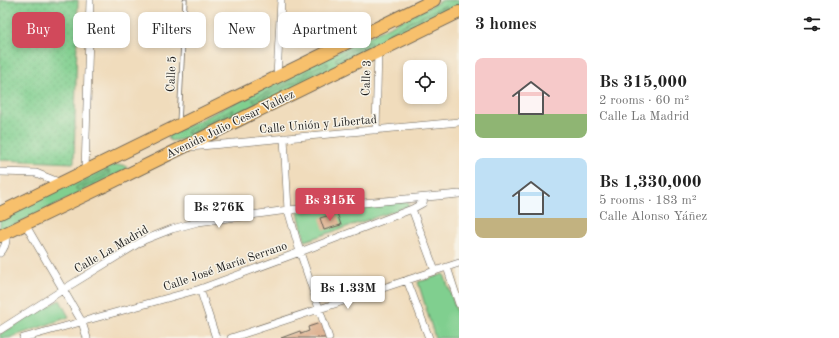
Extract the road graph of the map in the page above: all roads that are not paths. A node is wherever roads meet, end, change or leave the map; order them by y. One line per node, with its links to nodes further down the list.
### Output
1 (90, 0): 17 (street)
2 (185, 0): 9 (lane, Calle 5)
3 (280, 0): 7 (street)
4 (434, 0): 7 (main road, Avenida Julio Cesar Valdez)
5 (459, 12): 6 (main road, Avenida Julio Cesar Valdez)
6 (378, 51): 10 (street, Calle 3); 13 (main road, Avenida Julio Cesar Valdez)
7 (278, 76): 9 (main road, Avenida Julio Cesar Valdez)
8 (459, 122): 10 (street, Calle Unión y Libertad)
9 (179, 125): 11 (main road, Avenida Julio Cesar Valdez)
10 (376, 130): 12 (street, Calle Unión y Libertad)
11 (160, 135): 13 (main road); 14 (main road, Avenida Julio Cesar Valdez)
12 (284, 138): 13 (street, Calle Unión y Libertad); 22 (street)
13 (175, 151): 15 (main road, Avenida Julio Cesar Valdez)
14 (124, 152): 15 (main road); 17 (main road, Avenida Julio Cesar Valdez)
15 (136, 170): 24 (main road, Avenida Julio Cesar Valdez)
16 (0, 172): 18 (street)
17 (85, 172): 18 (main road, Avenida Julio Cesar Valdez)
18 (61, 183): 23 (main road, Avenida Julio Cesar Valdez)
19 (459, 194): 20 (street, Calle La Madrid)
20 (424, 198): 21 (street, Calle José María Serrano); 22 (street, Calle La Madrid)
21 (412, 209): 26 (street, Calle José María Serrano); 30 (street)
22 (288, 210): 26 (street); 33 (street, Calle La Madrid)
23 (0, 213)
24 (25, 224): 25 (main road, Avenida Julio Cesar Valdez); 33 (street)
25 (3, 234): 27 (street)
26 (300, 252): 32 (street, Calle José María Serrano); 35 (street)
27 (0, 253)
28 (459, 263): 29 (street)
29 (447, 267): 30 (street); 34 (street)
30 (435, 271): 31 (street)
31 (408, 280): 35 (street); 43 (street)
32 (200, 288): 36 (street, Calle José María Serrano); 40 (street)
33 (64, 289): 36 (street); 37 (street, Calle La Madrid)
34 (459, 304)
35 (319, 309): 41 (street); 42 (street)
36 (82, 322): 38 (street, Calle José María Serrano); 39 (street)
37 (0, 330)
38 (23, 338)
39 (87, 338)
40 (216, 338)
41 (232, 338)
42 (329, 338)
43 (429, 338)

